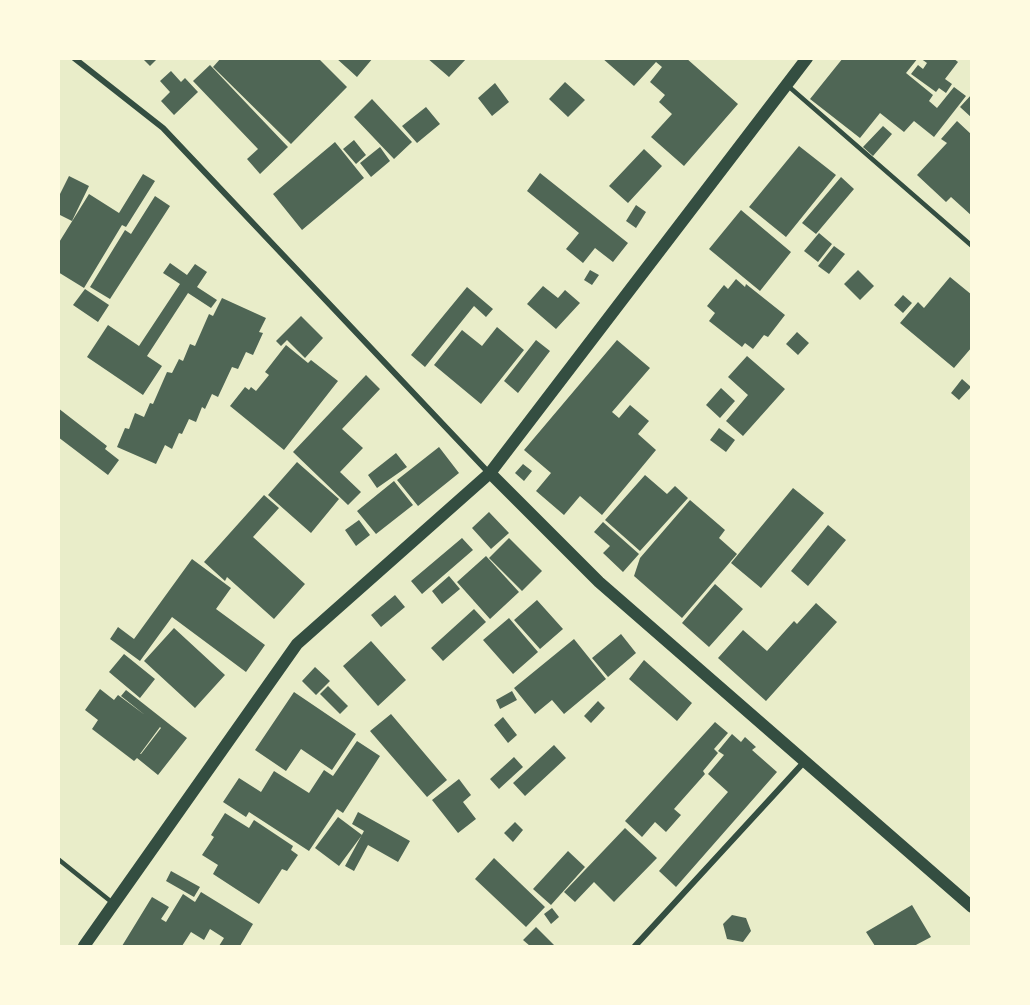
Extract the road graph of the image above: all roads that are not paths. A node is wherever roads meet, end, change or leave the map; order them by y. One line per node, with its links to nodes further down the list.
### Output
1 (74, 58): 5 (street)
2 (807, 58): 3 (main road)
3 (788, 85): 4 (lane); 5 (main road)
4 (972, 246)
5 (490, 473): 6 (main road); 8 (main road)
6 (805, 761): 9 (main road); 11 (street)
7 (58, 859): 8 (lane)
8 (114, 904): 10 (main road)
9 (972, 907)
10 (84, 946)
11 (635, 946)

